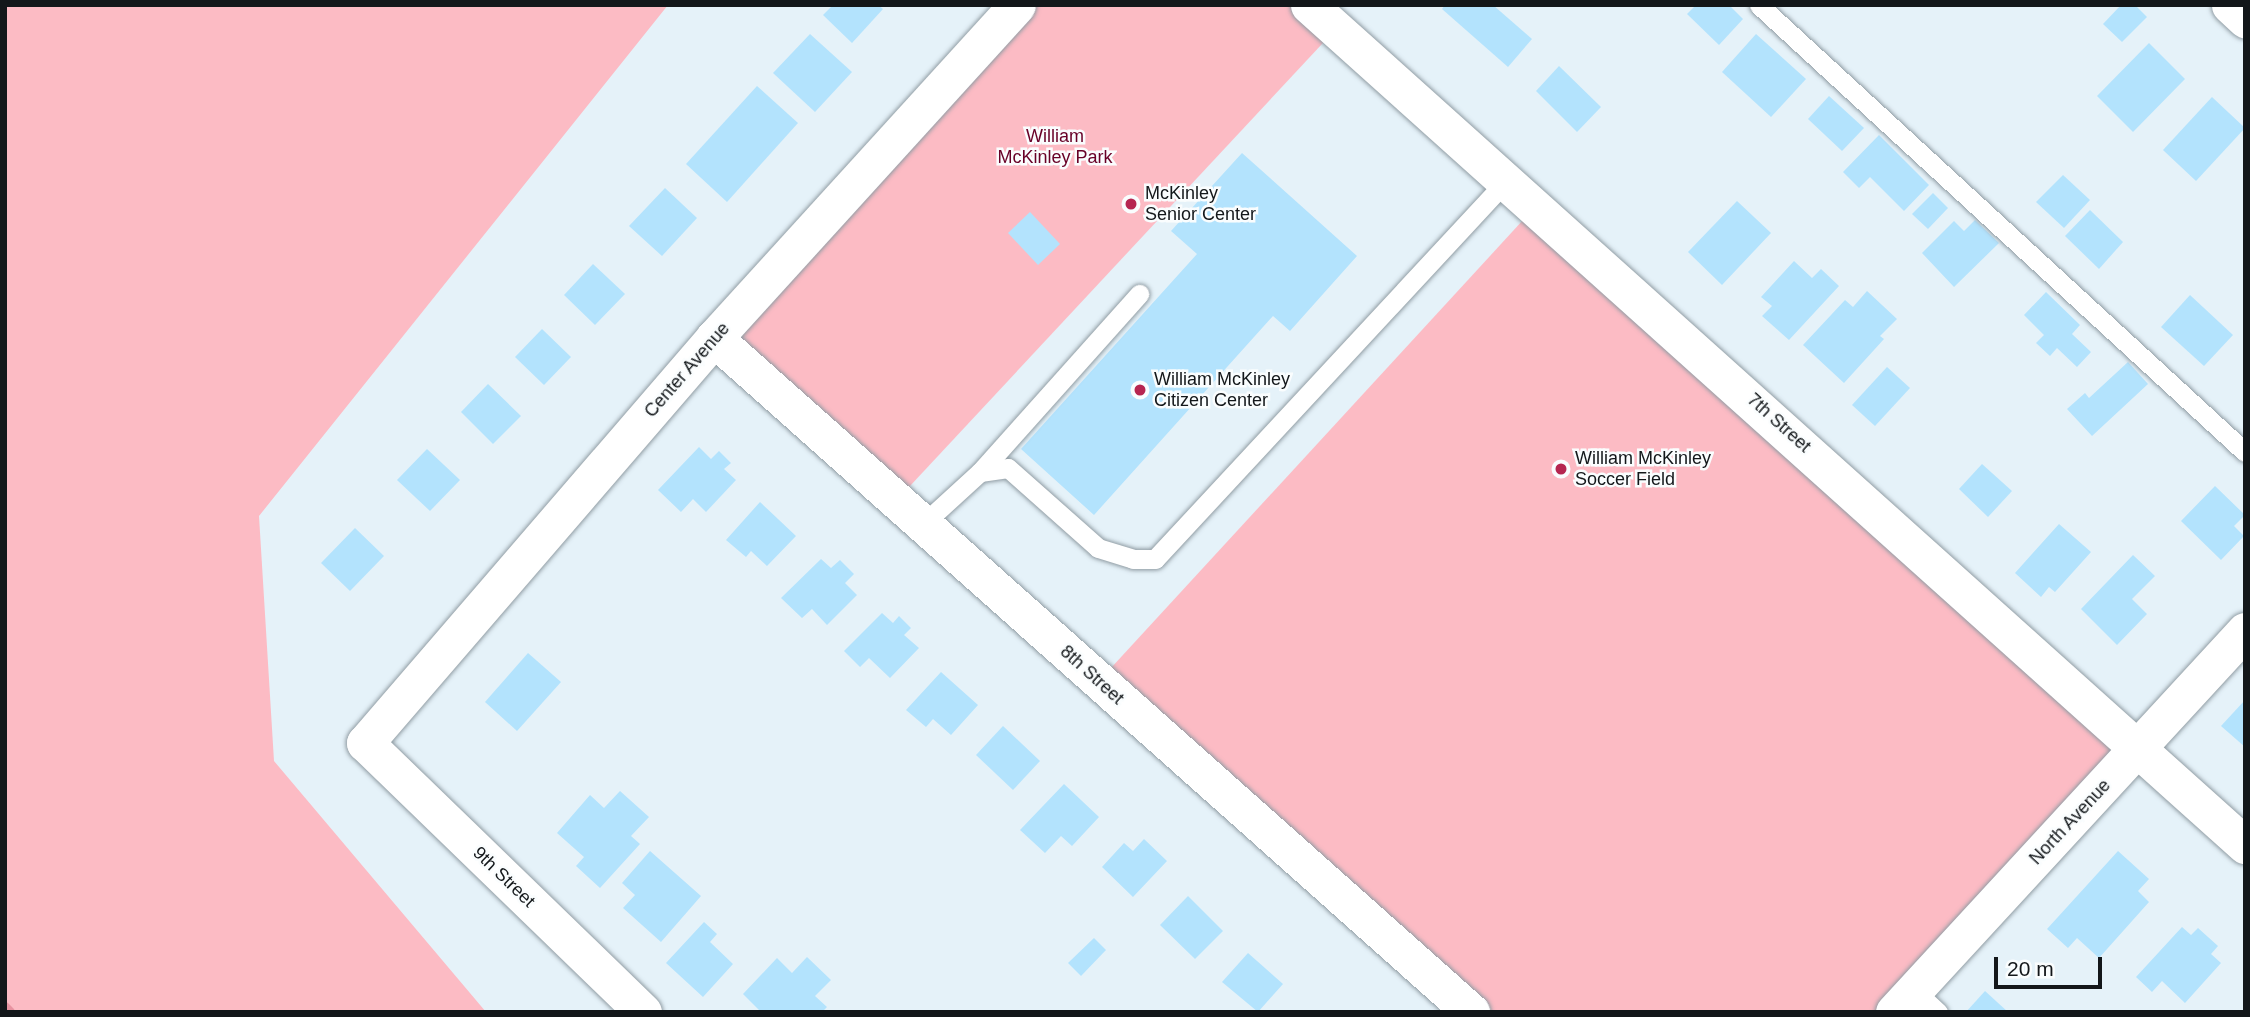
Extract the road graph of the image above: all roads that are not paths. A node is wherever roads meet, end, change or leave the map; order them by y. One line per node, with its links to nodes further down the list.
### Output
1 (1017, 5): 8 (street, Center Avenue)
2 (1309, 5): 6 (street, 7th Street)
3 (1759, 5): 9 (lane)
4 (2230, 5): 5 (street)
5 (2245, 19)
6 (1507, 180): 10 (lane); 14 (street, 7th Street)
7 (1139, 294): 10 (lane)
8 (714, 338): 11 (street, 8th Street); 13 (street, Center Avenue)
9 (2245, 452)
10 (980, 472): 11 (lane)
11 (923, 524): 18 (street, 8th Street)
12 (2245, 631): 14 (street, North Avenue)
13 (365, 743): 17 (street, 9th Street)
14 (2139, 747): 15 (street, 7th Street); 16 (street, North Avenue)
15 (2245, 845)
16 (1916, 1004)
17 (643, 1012)
18 (1471, 1012)

